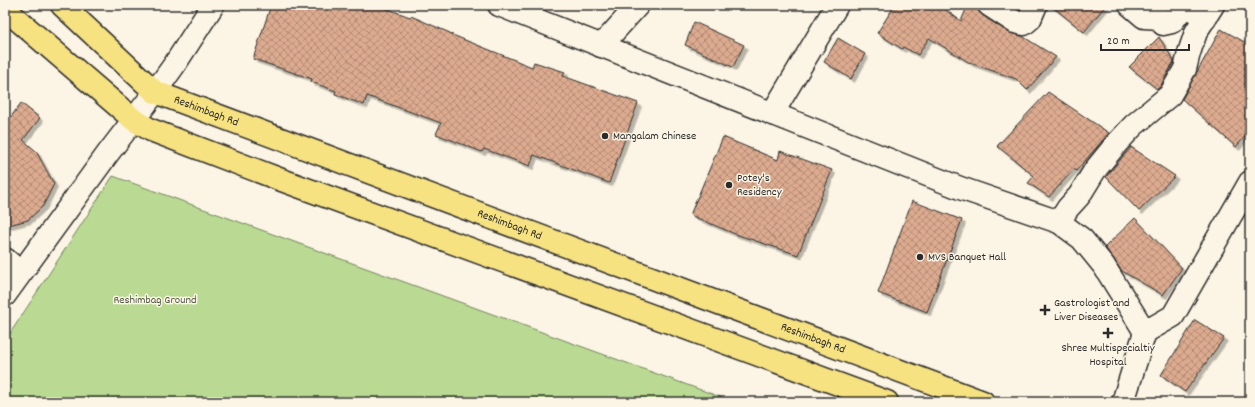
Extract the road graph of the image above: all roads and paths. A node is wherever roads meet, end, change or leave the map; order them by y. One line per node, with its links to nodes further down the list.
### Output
1 (62, 5): 12 (main road, Reshimbagh Rd)
2 (213, 5): 12 (street)
3 (499, 5): 11 (street)
4 (638, 5): 11 (street)
5 (837, 5): 13 (street)
6 (989, 5): 7 (street)
7 (1036, 5)
8 (1130, 5): 10 (street)
9 (5, 9): 14 (main road)
10 (1209, 12): 16 (street)
11 (601, 46): 13 (street)
12 (156, 92): 14 (street); 21 (main road, Reshimbagh Rd)
13 (772, 114): 16 (street)
14 (134, 120): 17 (street); 20 (main road)
15 (1250, 182): 19 (street)
16 (1059, 222): 19 (street)
17 (13, 266): 18 (street)
18 (5, 295)
19 (1145, 332): 22 (street)
20 (887, 402)
21 (983, 402)
22 (1123, 402)

